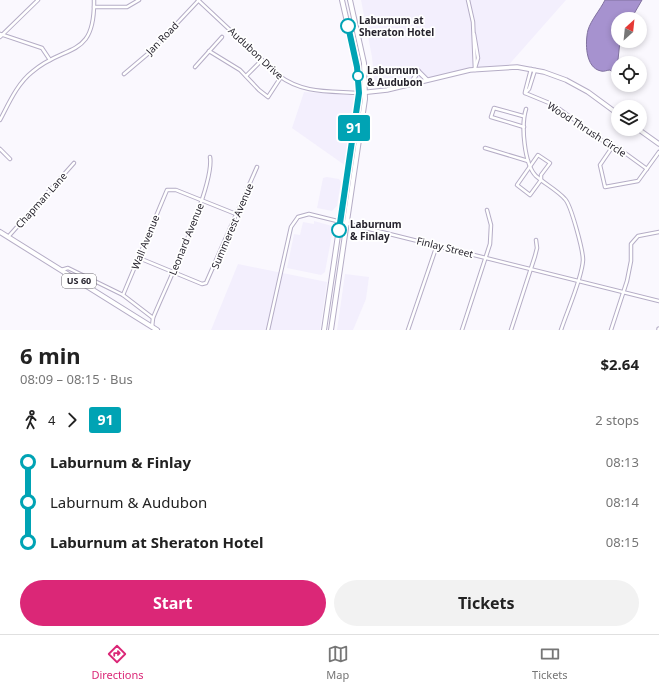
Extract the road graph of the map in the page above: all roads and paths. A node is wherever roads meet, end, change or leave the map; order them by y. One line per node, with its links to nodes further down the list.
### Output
1 (38, 0): 11 (street)
2 (94, 0): 10 (street)
3 (140, 0): 10 (street)
4 (199, 0): 16 (street, Audubon Drive); 20 (street, Jan Road)
5 (342, 0): 26 (main road)
6 (350, 0): 9 (main road)
7 (354, 0): 9 (main road)
8 (468, 0): 18 (street)
9 (351, 7): 25 (main road)
10 (94, 8): 15 (street)
11 (1, 34): 13 (street); 15 (street)
12 (222, 37): 14 (street)
13 (0, 38)
14 (209, 51): 17 (street); 21 (street)
15 (50, 60): 30 (street)
16 (262, 60): 21 (street); 22 (street, Audubon Drive)
17 (195, 67)
18 (475, 70): 19 (street, Audubon Drive); 23 (street, Audubon Drive)
19 (533, 70): 28 (street, Audubon Drive); 34 (street, Wood Thrush Circle)
20 (124, 74)
21 (246, 76): 22 (street)
22 (281, 77): 26 (street, Audubon Drive)
23 (427, 80): 24 (street, Audubon Drive); 24 (street)
24 (411, 84): 25 (street, Audubon Drive)
25 (365, 92): 26 (street, Audubon Drive); 50 (main road)
26 (359, 93): 49 (main road)
27 (526, 109): 29 (street)
28 (611, 109)
29 (524, 116): 31 (street); 31 (street)
30 (0, 120)
31 (524, 127): 40 (street)
32 (647, 135): 33 (street)
33 (659, 144)
34 (613, 146): 44 (street, Wood Thrush Circle); 44 (street)
35 (485, 148): 40 (street)
36 (0, 149): 39 (street)
37 (659, 152): 44 (street)
38 (210, 157): 46 (street, Leonard Avenue)
39 (10, 159)
40 (528, 161): 43 (street)
41 (74, 163): 53 (street, Chapman Lane)
42 (257, 167): 48 (street, Summerest Avenue)
43 (530, 169): 45 (street); 45 (street); 45 (street)
44 (647, 169)
45 (541, 180): 61 (street)
46 (201, 200): 48 (street); 56 (street, Wall Avenue); 60 (street, Leonard Avenue)
47 (487, 210): 57 (street)
48 (236, 214): 60 (street, Summerest Avenue)
49 (341, 221): 50 (street, Finlay Street); 68 (street, Finlay Street); 69 (main road)
50 (348, 222): 55 (street, Finlay Street); 70 (main road)
51 (0, 232): 53 (main road, US 60)
52 (659, 232): 62 (street)
53 (8, 237): 59 (main road, US 60)
54 (536, 240): 58 (street)
55 (437, 245): 57 (street, Finlay Street); 71 (street)
56 (139, 258): 60 (street); 63 (street, Wall Avenue)
57 (486, 258): 58 (street, Finlay Street); 72 (street)
58 (532, 269): 61 (street, Finlay Street); 73 (street)
59 (61, 270): 63 (street); 66 (main road, US 60)
60 (172, 272): 65 (street, Leonard Avenue)
61 (578, 281): 62 (street, Finlay Street); 74 (street)
62 (624, 292): 64 (street, Finlay Street); 75 (street)
63 (123, 295): 65 (street)
64 (659, 301)
65 (152, 318): 66 (street)
66 (152, 327): 67 (main road, US 60)
67 (157, 330)
68 (268, 330)
69 (324, 330)
70 (331, 330)
71 (408, 330)
72 (462, 330)
73 (511, 330)
74 (561, 330)
75 (611, 330)

